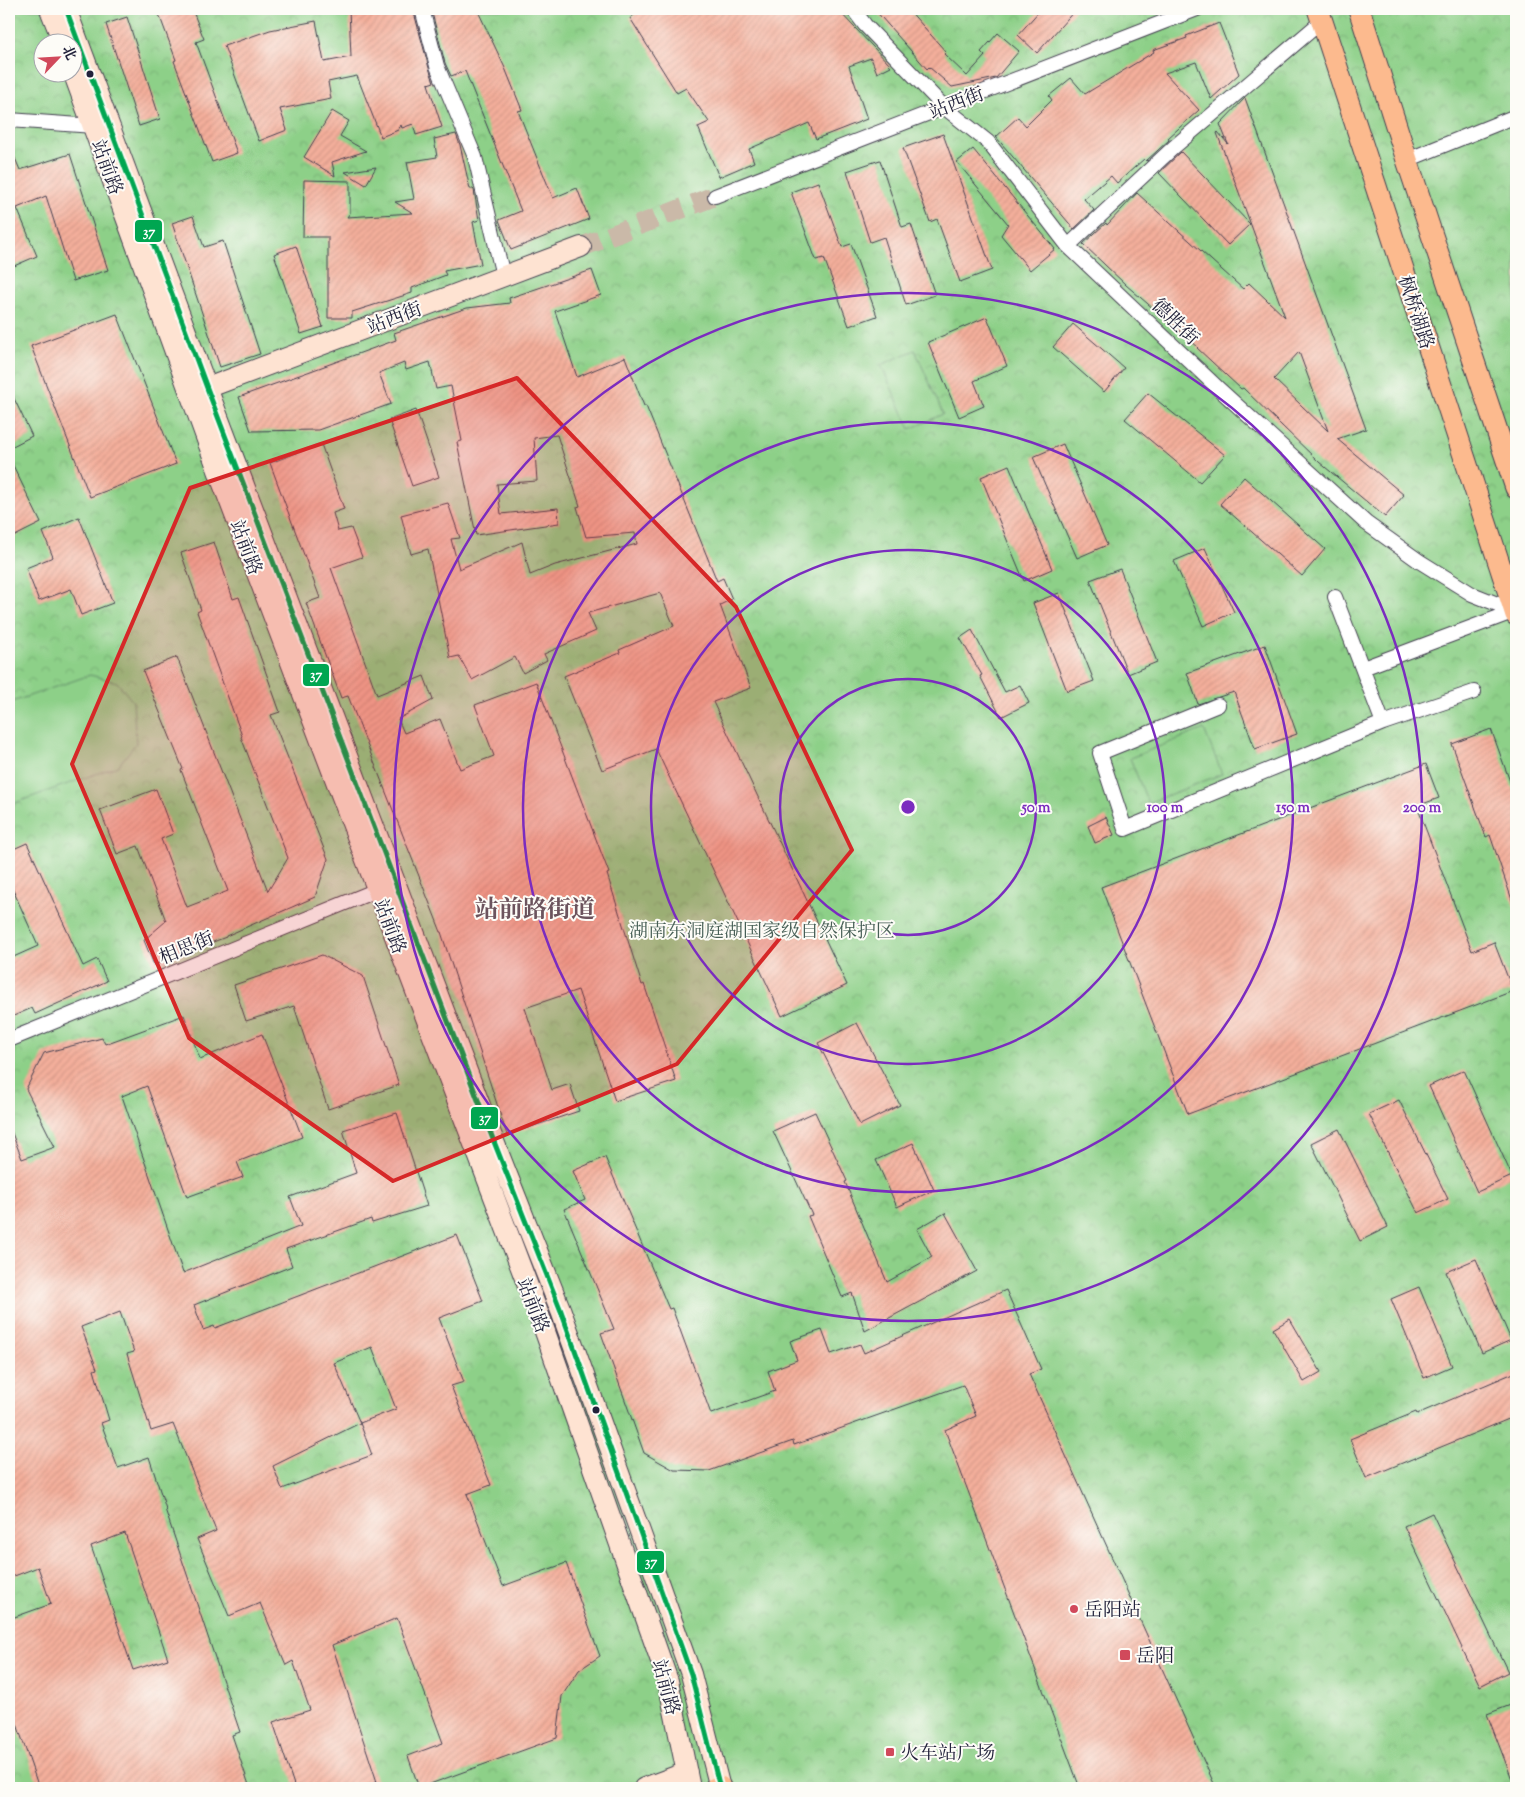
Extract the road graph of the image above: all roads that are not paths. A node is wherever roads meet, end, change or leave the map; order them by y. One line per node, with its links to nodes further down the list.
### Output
1 (50, 9): 8 (main road)
2 (66, 9): 19 (main road, 站前路)
3 (422, 9): 18 (street)
4 (854, 9): 10 (street, 德胜街)
5 (1197, 9): 10 (street, 站西街)
6 (1359, 9): 14 (main road, 枫桥湖路)
7 (1320, 15): 16 (street); 23 (main road, 枫桥湖路)
8 (59, 32)
9 (77, 82): 13 (main road, 站前路)
10 (944, 107): 15 (street, 站西街); 16 (street, 德胜街)
11 (1516, 116): 14 (street)
12 (9, 120): 13 (street)
13 (94, 126): 28 (main road, 站前路)
14 (1407, 160): 20 (main road, 枫桥湖路)
15 (715, 196)
16 (1068, 246): 23 (street, 德胜街)
17 (580, 247): 18 (main road, 站西街)
18 (503, 276): 19 (main road, 站西街)
19 (207, 388): 32 (main road, 站前路)
20 (1510, 449): 21 (main road, 枫桥湖路)
21 (1516, 488)
22 (1335, 597): 24 (street)
23 (1516, 613): 24 (street)
24 (1363, 668): 27 (street)
25 (1474, 692): 27 (street)
26 (1218, 704): 27 (street)
27 (1383, 723)
28 (377, 890): 29 (street, 相思街); 30 (main road, 站前路)
29 (9, 1040)
30 (689, 1780): 31 (main road)
31 (644, 1788)
32 (718, 1788)

